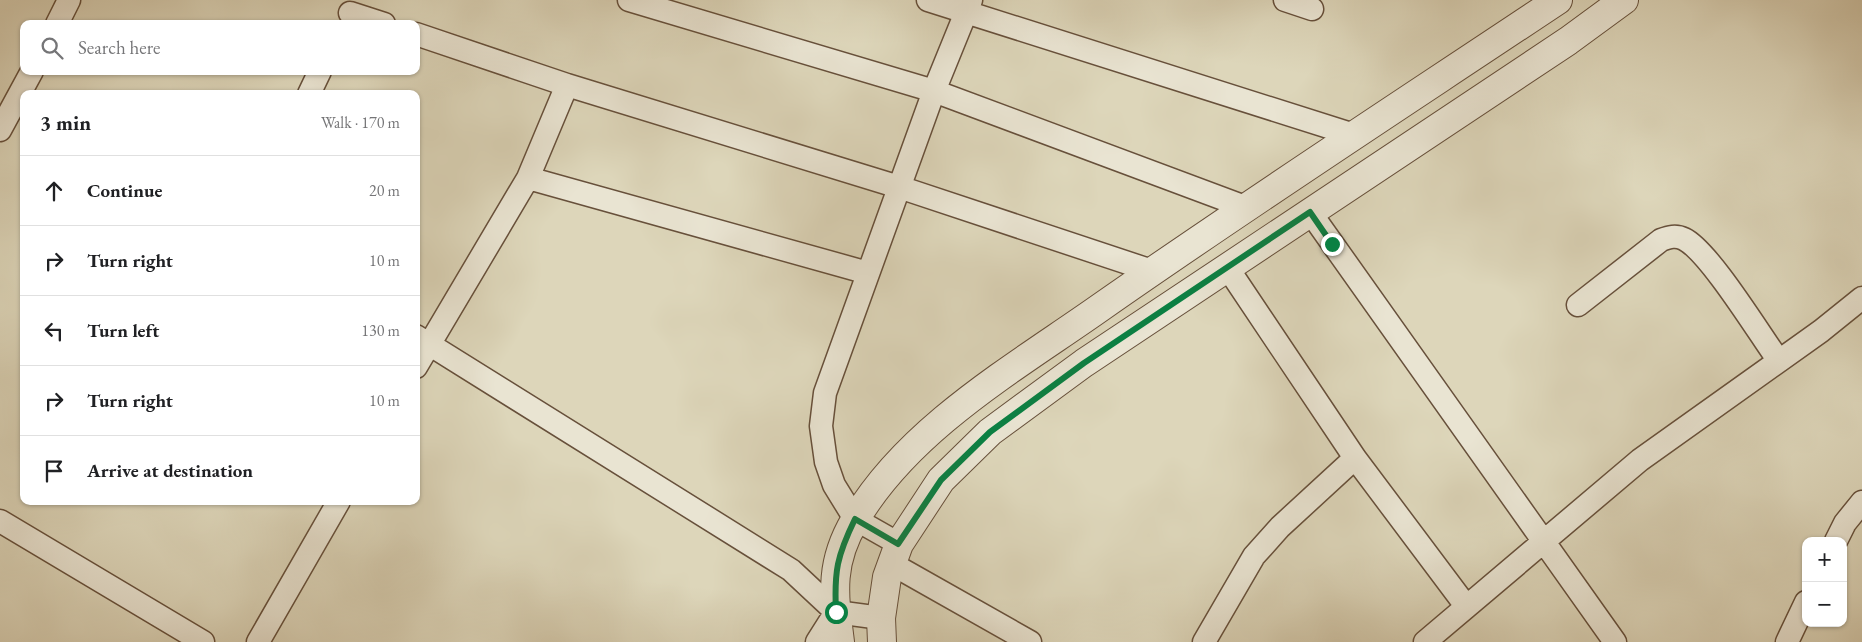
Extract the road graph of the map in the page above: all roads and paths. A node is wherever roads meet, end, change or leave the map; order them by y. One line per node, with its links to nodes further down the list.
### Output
1 (69, 0): 10 (street)
2 (629, 0): 19 (street)
3 (928, 0): 7 (street)
4 (1285, 0): 8 (street)
5 (1558, 0): 22 (street)
6 (1624, 0): 26 (street)
7 (969, 6): 19 (street); 22 (street)
8 (1312, 9)
9 (351, 12): 11 (street)
10 (59, 20)
11 (373, 20)
12 (420, 35): 15 (street)
13 (30, 75): 16 (street)
14 (318, 75): 17 (street)
15 (567, 85): 23 (street); 24 (street)
16 (21, 90)
17 (310, 90)
18 (20, 92): 20 (street)
19 (934, 92): 24 (street); 25 (street)
20 (13, 104): 21 (street)
21 (0, 130)
22 (1354, 135): 25 (street)
23 (528, 178): 29 (street); 32 (street)
24 (899, 187): 28 (street); 29 (street)
25 (1245, 207): 28 (street)
26 (1310, 212): 27 (street); 40 (street)
27 (1227, 267): 34 (street); 41 (street)
28 (1152, 271): 37 (street)
29 (868, 273): 37 (street)
30 (1862, 298): 33 (street)
31 (1578, 304): 33 (street)
32 (423, 340): 44 (street)
33 (1779, 361): 40 (street)
34 (1355, 458): 42 (street); 51 (street)
35 (1862, 502): 39 (street)
36 (337, 505): 47 (street)
37 (855, 519): 41 (street); 44 (street)
38 (0, 521): 46 (street)
39 (1838, 537)
40 (1543, 542): 42 (street); 53 (street)
41 (895, 554): 45 (street); 50 (street)
42 (1466, 606): 52 (street)
43 (1802, 610): 54 (street)
44 (836, 612): 45 (street); 48 (street); 49 (street)
45 (882, 630)
46 (203, 642)
47 (258, 642)
48 (818, 642)
49 (840, 642)
50 (1030, 642)
51 (1204, 642)
52 (1425, 642)
53 (1615, 642)
54 (1787, 642)

